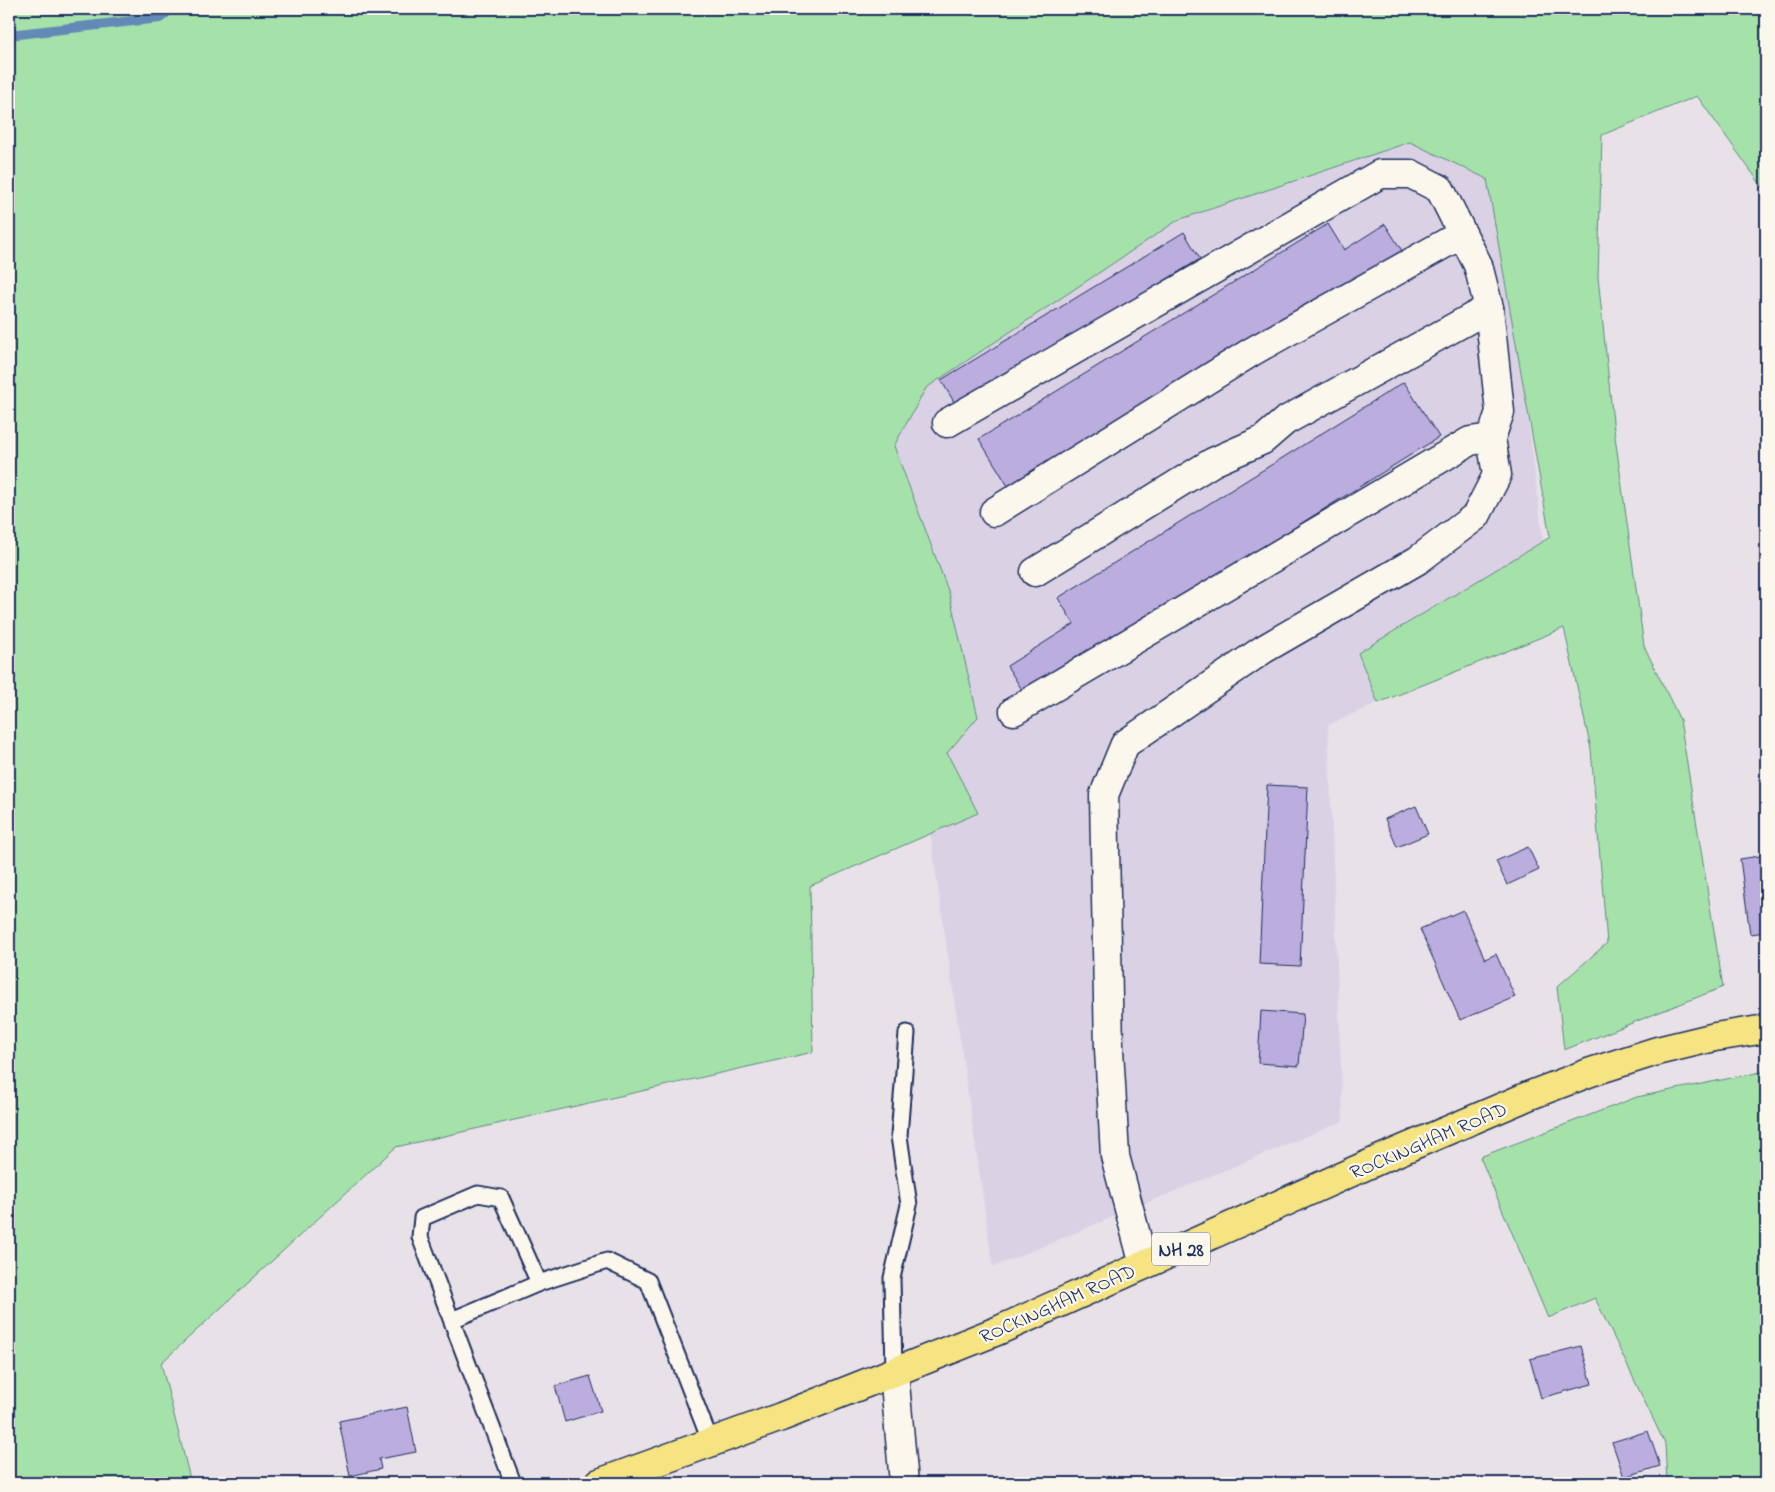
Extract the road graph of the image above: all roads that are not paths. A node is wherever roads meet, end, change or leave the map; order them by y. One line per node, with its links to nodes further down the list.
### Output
1 (1462, 234): 2 (street); 3 (street); 5 (street)
2 (1488, 308): 4 (street); 6 (street)
3 (947, 423)
4 (1491, 438): 7 (street); 10 (street)
5 (994, 512)
6 (1035, 572)
7 (1014, 711)
8 (1766, 1029): 10 (main road, ROCKINGHAM ROAD / NH 28)
9 (907, 1033): 13 (lane)
10 (1144, 1265): 13 (main road, ROCKINGHAM ROAD / NH 28)
11 (539, 1283): 12 (lane); 12 (lane); 14 (lane)
12 (452, 1320): 15 (lane)
13 (894, 1372): 14 (main road, ROCKINGHAM ROAD / NH 28); 17 (street)
14 (711, 1443): 16 (main road, ROCKINGHAM ROAD / NH 28)
15 (513, 1483)
16 (599, 1483)
17 (904, 1483)

